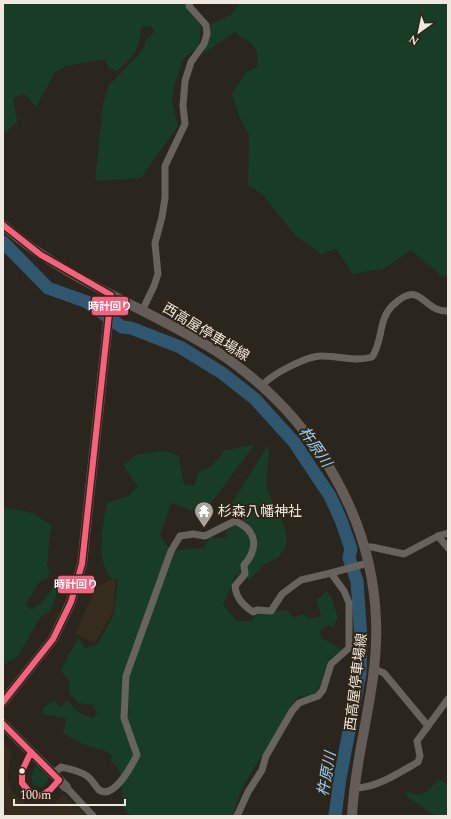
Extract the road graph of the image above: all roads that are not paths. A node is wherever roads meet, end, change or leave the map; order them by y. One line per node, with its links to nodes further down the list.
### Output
1 (190, 3): 4 (street)
2 (3, 225): 3 (main road, 西高屋停車場線)
3 (111, 295): 4 (main road, 西高屋停車場線); 15 (main road)
4 (142, 311): 6 (main road, 西高屋停車場線)
5 (448, 311): 6 (street)
6 (262, 386): 9 (main road, 西高屋停車場線)
7 (448, 533): 8 (street)
8 (438, 536): 9 (street); 10 (street)
9 (364, 547): 11 (main road, 西高屋停車場線)
10 (448, 548)
11 (368, 563): 12 (street); 13 (main road, 西高屋停車場線)
12 (331, 573): 18 (street); 22 (street)
13 (374, 669): 17 (street); 20 (main road, 西高屋停車場線)
14 (448, 699): 17 (street)
15 (3, 702)
16 (3, 724): 18 (main road)
17 (428, 726): 20 (street)
18 (53, 774): 19 (main road)
19 (66, 787): 21 (street)
20 (355, 788): 23 (main road, 西高屋停車場線)
21 (92, 816)
22 (237, 816)
23 (352, 816)

